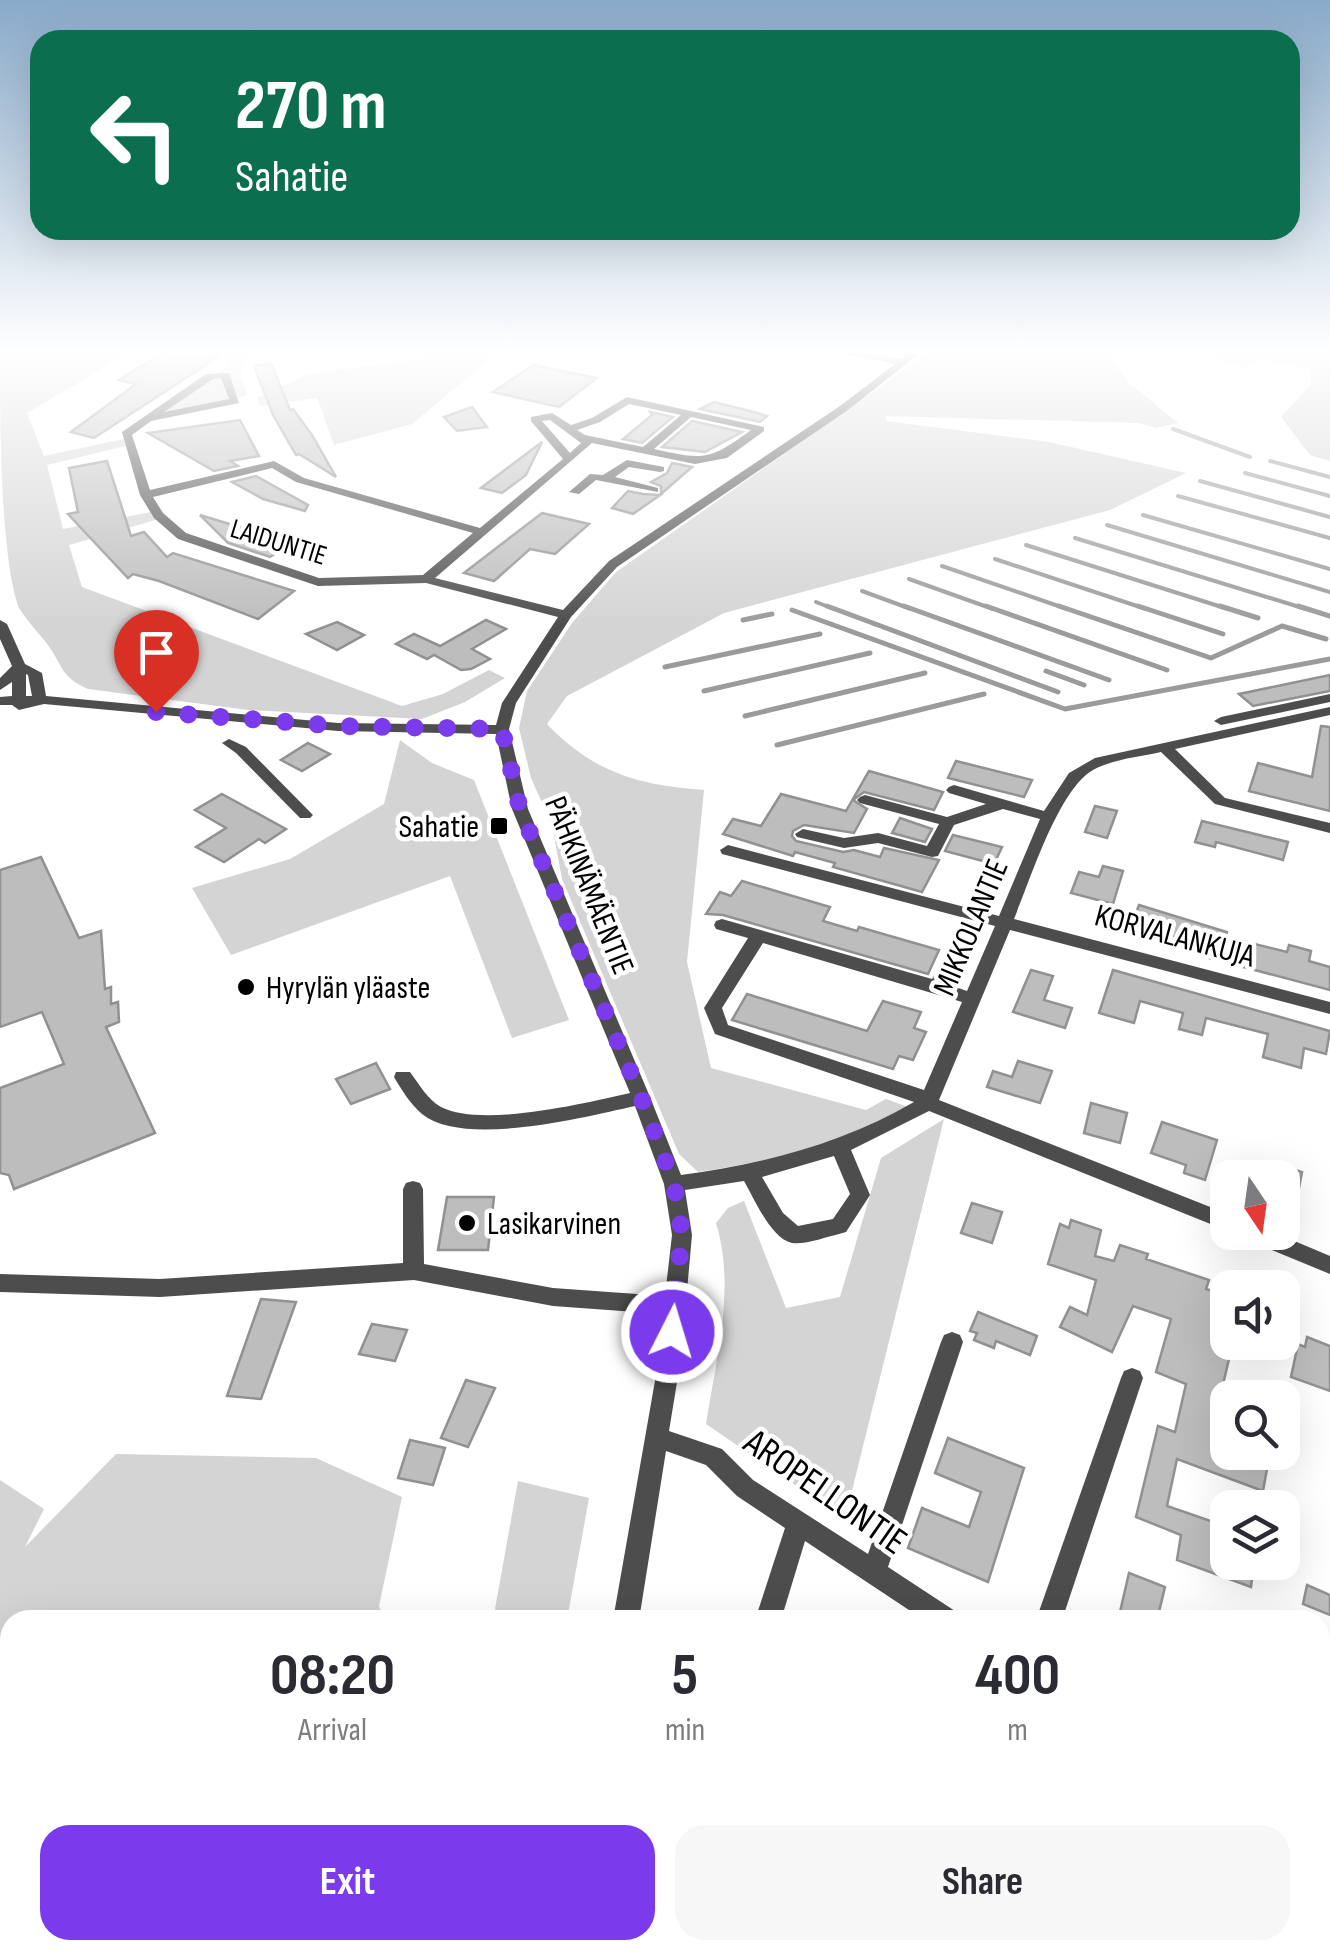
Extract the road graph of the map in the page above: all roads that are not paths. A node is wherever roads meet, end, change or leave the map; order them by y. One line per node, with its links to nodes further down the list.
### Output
1 (129, 444): 14 (street, LAIDUNTIE)
2 (557, 444): 9 (street)
3 (585, 444): 9 (street)
4 (622, 444): 8 (street)
5 (653, 444): 8 (street)
6 (738, 444): 8 (street)
7 (790, 444): 17 (street)
8 (647, 449)
9 (570, 459): 15 (street)
10 (605, 479): 11 (street); 11 (street); 13 (street)
11 (640, 487): 12 (street)
12 (654, 490)
13 (575, 492)
14 (146, 495): 15 (street); 16 (street, LAIDUNTIE)
15 (481, 532): 16 (street)
16 (426, 578): 17 (street, LAIDUNTIE)
17 (566, 615): 29 (street)
18 (0, 624): 19 (street)
19 (18, 667): 20 (street); 21 (street); 24 (street)
20 (0, 686)
21 (39, 698): 24 (street); 25 (street)
22 (1330, 698): 28 (street)
23 (0, 701): 24 (street)
24 (19, 706): 25 (street); 27 (street)
25 (105, 707): 29 (street)
26 (1330, 711): 28 (street, MIKKOLANTIE)
27 (0, 712)
28 (1222, 722): 31 (street, MIKKOLANTIE)
29 (502, 729): 49 (street, PÄHKINÄMÄENTIE)
30 (229, 743): 35 (street)
31 (1163, 746): 36 (street, MIKKOLANTIE); 38 (street)
32 (954, 790): 34 (street)
33 (865, 800): 37 (street)
34 (1002, 804): 36 (street); 37 (street)
35 (305, 815)
36 (1049, 817): 41 (street, MIKKOLANTIE)
37 (948, 822): 39 (street)
38 (1330, 828)
39 (804, 834)
40 (728, 850): 41 (street, KORVALANKUJA)
41 (1004, 922): 46 (street, MIKKOLANTIE); 47 (street, KORVALANKUJA)
42 (722, 924): 43 (street)
43 (759, 936): 45 (street); 50 (street)
44 (963, 936): 45 (street)
45 (937, 988): 46 (street)
46 (972, 998): 50 (street, MIKKOLANTIE)
47 (1330, 1008)
48 (402, 1076): 49 (street)
49 (641, 1097): 53 (street, PÄHKINÄMÄENTIE)
50 (928, 1102): 51 (street); 55 (street)
51 (840, 1146): 52 (street); 52 (street)
52 (748, 1172): 53 (street)
53 (674, 1184): 60 (street, PÄHKINÄMÄENTIE)
54 (413, 1189): 58 (street)
55 (1210, 1216)
56 (1294, 1250): 57 (street)
57 (1330, 1265)
58 (414, 1271): 59 (street); 60 (street)
59 (0, 1282)
60 (674, 1306): 63 (street, PÄHKINÄMÄENTIE)
61 (952, 1342): 65 (street)
62 (1132, 1378): 69 (street)
63 (657, 1437): 64 (street, AROPELLONTIE); 66 (street, PÄHKINÄMÄENTIE)
64 (798, 1524): 65 (street, AROPELLONTIE); 67 (street)
65 (874, 1572): 68 (street, AROPELLONTIE)
66 (628, 1610)
67 (771, 1610)
68 (931, 1610)
69 (1052, 1610)

